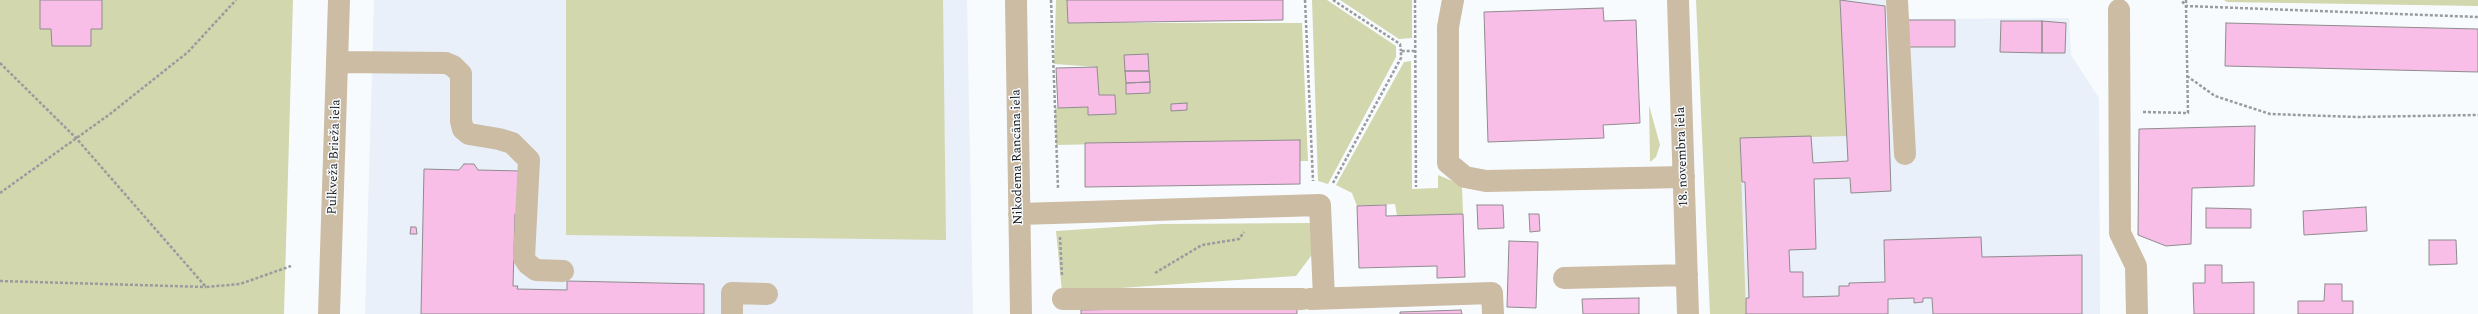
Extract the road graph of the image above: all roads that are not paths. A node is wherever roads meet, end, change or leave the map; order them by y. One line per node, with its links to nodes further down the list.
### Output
1 (339, 0): 7 (street, Pulkveža Brieža iela)
2 (1016, 0): 10 (street, Nikodema Rancāna iela)
3 (1454, 0): 9 (street)
4 (1678, 0): 9 (street, 18. novembra iela)
5 (1897, 0): 8 (street)
6 (2119, 10): 23 (street)
7 (338, 62): 11 (street); 18 (street, Pulkveža Brieža iela)
8 (1905, 154)
9 (1684, 177): 12 (street, 18. novembra iela)
10 (1019, 214): 15 (street); 20 (street, Nikodema Rancāna iela)
11 (563, 272)
12 (1687, 275): 13 (street); 22 (street, 18. novembra iela)
13 (1564, 278)
14 (767, 294): 19 (street)
15 (1324, 298): 17 (street); 21 (street)
16 (1063, 299): 17 (street)
17 (1302, 306)
18 (329, 314)
19 (732, 314)
20 (1021, 314)
21 (1493, 314)
22 (1688, 314)
23 (2137, 314)

